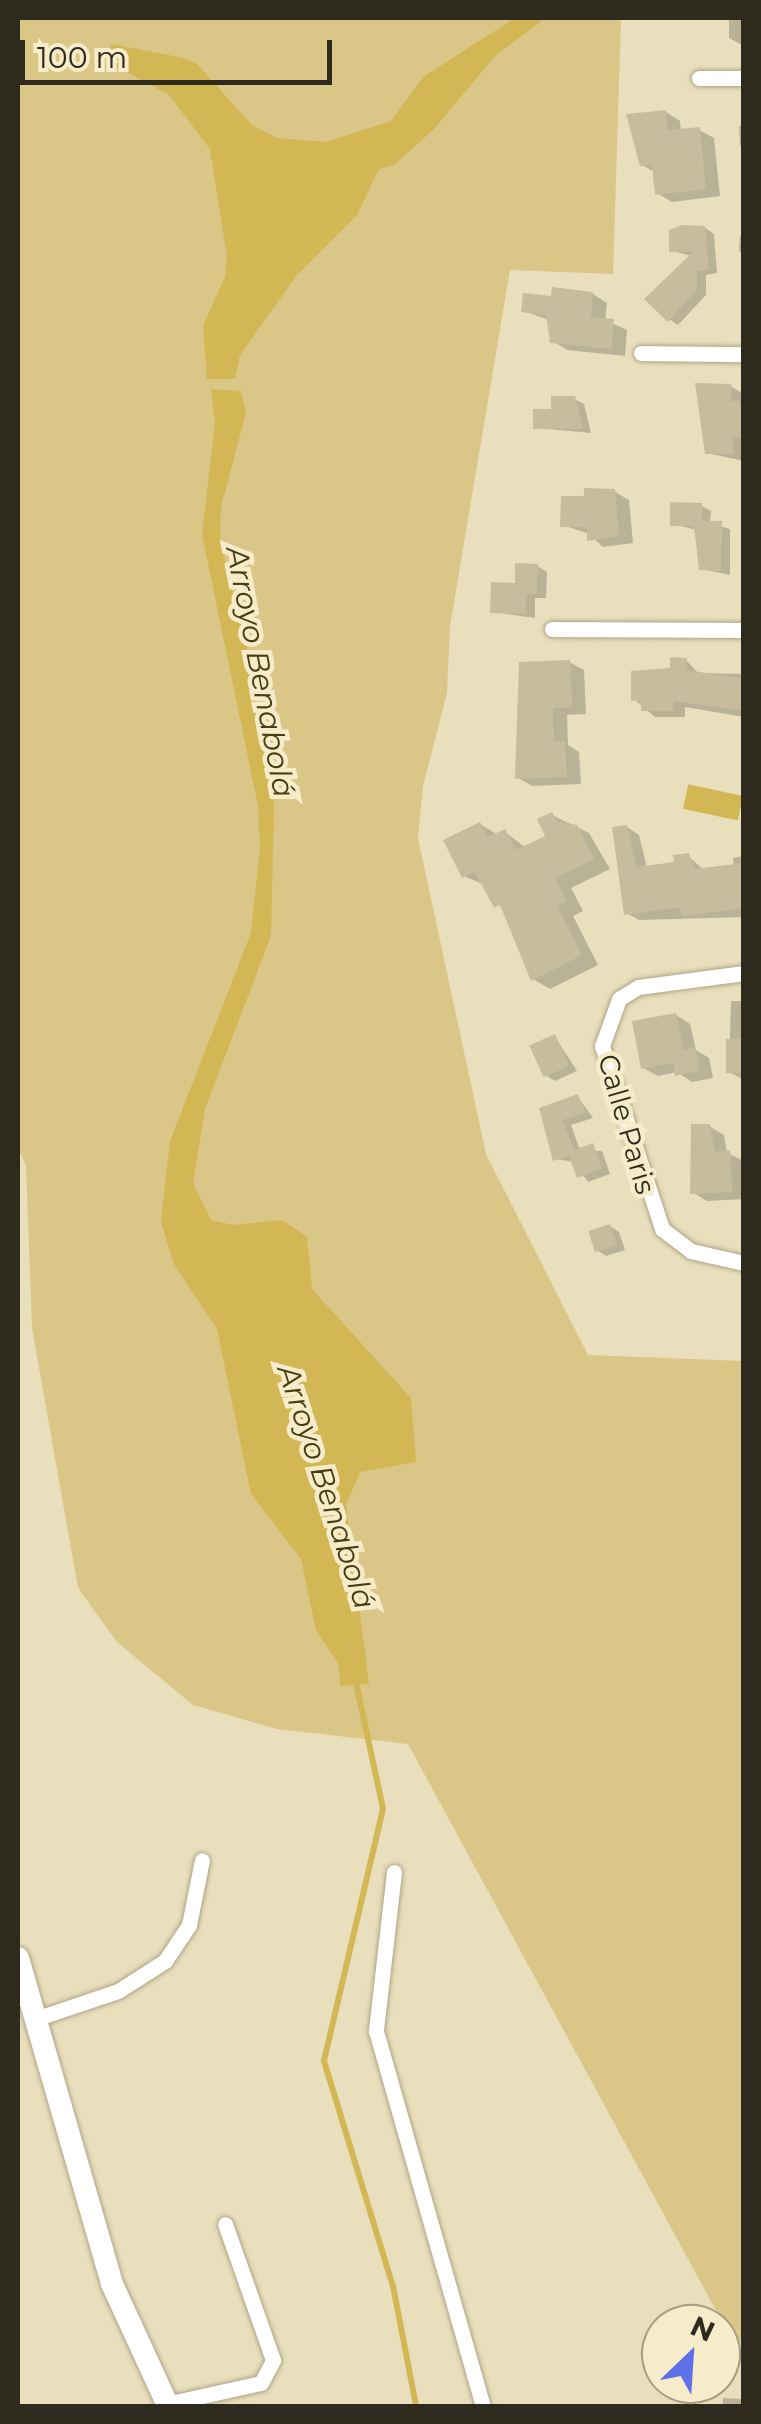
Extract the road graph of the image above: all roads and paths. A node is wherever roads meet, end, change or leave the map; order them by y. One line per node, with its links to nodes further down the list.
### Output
1 (699, 78): 2 (street)
2 (744, 78)
3 (642, 353): 4 (street)
4 (744, 354)
5 (552, 629): 6 (street)
6 (744, 630)
7 (744, 974): 8 (street, Calle Paris)
8 (744, 1264)
9 (202, 1860): 12 (street)
10 (394, 1872): 15 (street)
11 (19, 1968): 12 (street)
12 (35, 2019): 14 (street)
13 (225, 2224): 14 (street)
14 (167, 2405)
15 (483, 2406)

